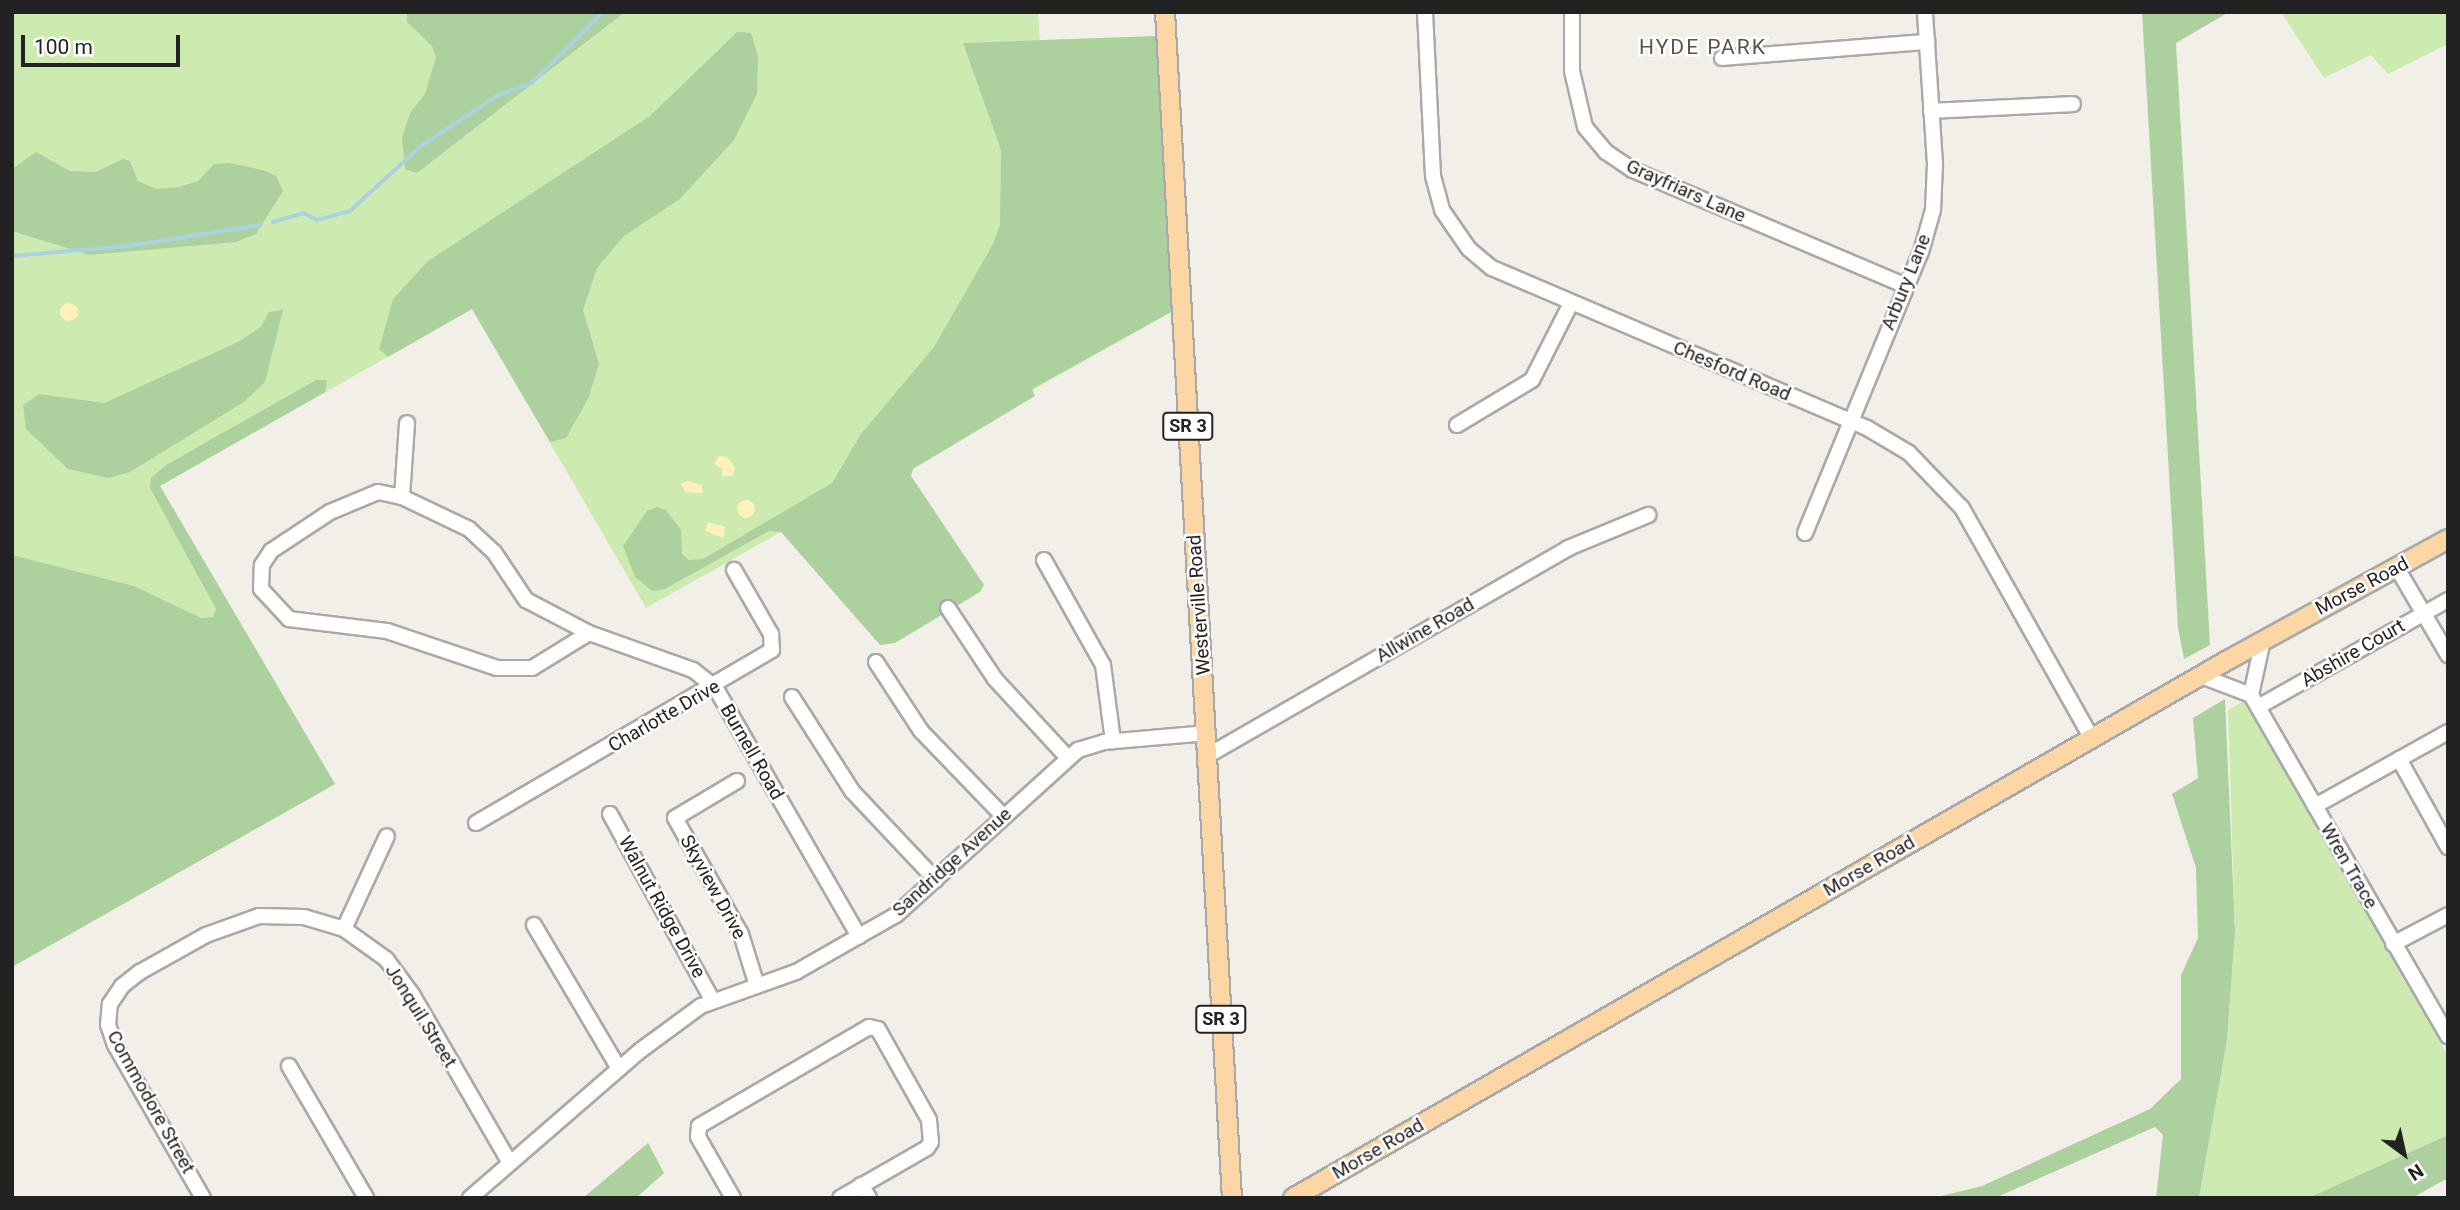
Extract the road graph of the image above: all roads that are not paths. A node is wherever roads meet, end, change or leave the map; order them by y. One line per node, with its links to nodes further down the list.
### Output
1 (1165, 12): 33 (main road, Westerville Road / SR 3)
2 (1425, 12): 10 (street, Chesford Road)
3 (1573, 12): 9 (street, Grayfriars Lane)
4 (1925, 12): 5 (street, Arbury Lane)
5 (1927, 42): 6 (street); 8 (street, Arbury Lane)
6 (1722, 58)
7 (2073, 104): 8 (street)
8 (1931, 111): 9 (street, Arbury Lane)
9 (1906, 286): 11 (street, Arbury Lane)
10 (1571, 303): 11 (street, Chesford Road); 13 (street)
11 (1850, 421): 16 (street, Arbury Lane); 34 (street, Chesford Road)
12 (407, 423): 14 (street)
13 (1457, 425)
14 (402, 497): 24 (street, Burnell Road); 24 (street)
15 (1648, 515): 36 (street, Allwine Road)
16 (1805, 533)
17 (2448, 539): 19 (main road, Morse Road)
18 (1044, 560): 35 (street)
19 (2397, 568): 23 (street); 25 (main road, Morse Road)
20 (734, 570): 29 (street, Charlotte Drive)
21 (2448, 600): 23 (street, Abshire Court)
22 (948, 608): 37 (street)
23 (2423, 613): 26 (street); 31 (street, Abshire Court)
24 (589, 633): 29 (street, Burnell Road)
25 (2263, 640): 28 (main road, Morse Road); 31 (street)
26 (2448, 655)
27 (876, 662): 42 (street)
28 (2201, 676): 31 (street); 34 (main road, Morse Road)
29 (715, 687): 43 (street, Charlotte Drive); 50 (street, Burnell Road)
30 (792, 698): 46 (street)
31 (2255, 701): 40 (street, Wren Trace)
32 (2448, 732): 38 (street)
33 (1207, 733): 35 (street, Sandridge Avenue); 36 (main road, Westerville Road / SR 3)
34 (2092, 739): 66 (main road, Morse Road)
35 (1113, 741): 37 (street, Sandridge Avenue)
36 (1207, 756): 65 (main road, Westerville Road / SR 3)
37 (1068, 758): 42 (street, Sandridge Avenue)
38 (2399, 759): 40 (street); 45 (street)
39 (737, 781): 52 (street, Skyview Drive)
40 (2315, 806): 51 (street, Wren Trace)
41 (610, 814): 53 (street, Walnut Ridge Drive)
42 (1003, 816): 46 (street, Sandridge Avenue)
43 (476, 823)
44 (387, 836): 49 (street)
45 (2448, 847)
46 (936, 880): 50 (street, Sandridge Avenue)
47 (2448, 915): 51 (street)
48 (534, 925): 57 (street)
49 (344, 929): 54 (street, Jonquil Street); 58 (street, Jonquil Street)
50 (859, 936): 52 (street, Sandridge Avenue)
51 (2393, 944): 55 (street, Wren Trace)
52 (757, 986): 53 (street, Sandridge Avenue)
53 (713, 1001): 57 (street, Sandridge Avenue)
54 (110, 1004): 60 (street, Commodore Street)
55 (2448, 1036)
56 (289, 1066): 61 (street)
57 (619, 1069): 58 (street, Sandridge Avenue)
58 (510, 1163): 62 (street, Sandridge Avenue)
59 (865, 1191): 63 (street); 64 (street)
60 (203, 1198)
61 (366, 1198)
62 (470, 1198)
63 (733, 1198)
64 (839, 1198)
65 (1232, 1198)
66 (1293, 1198)

